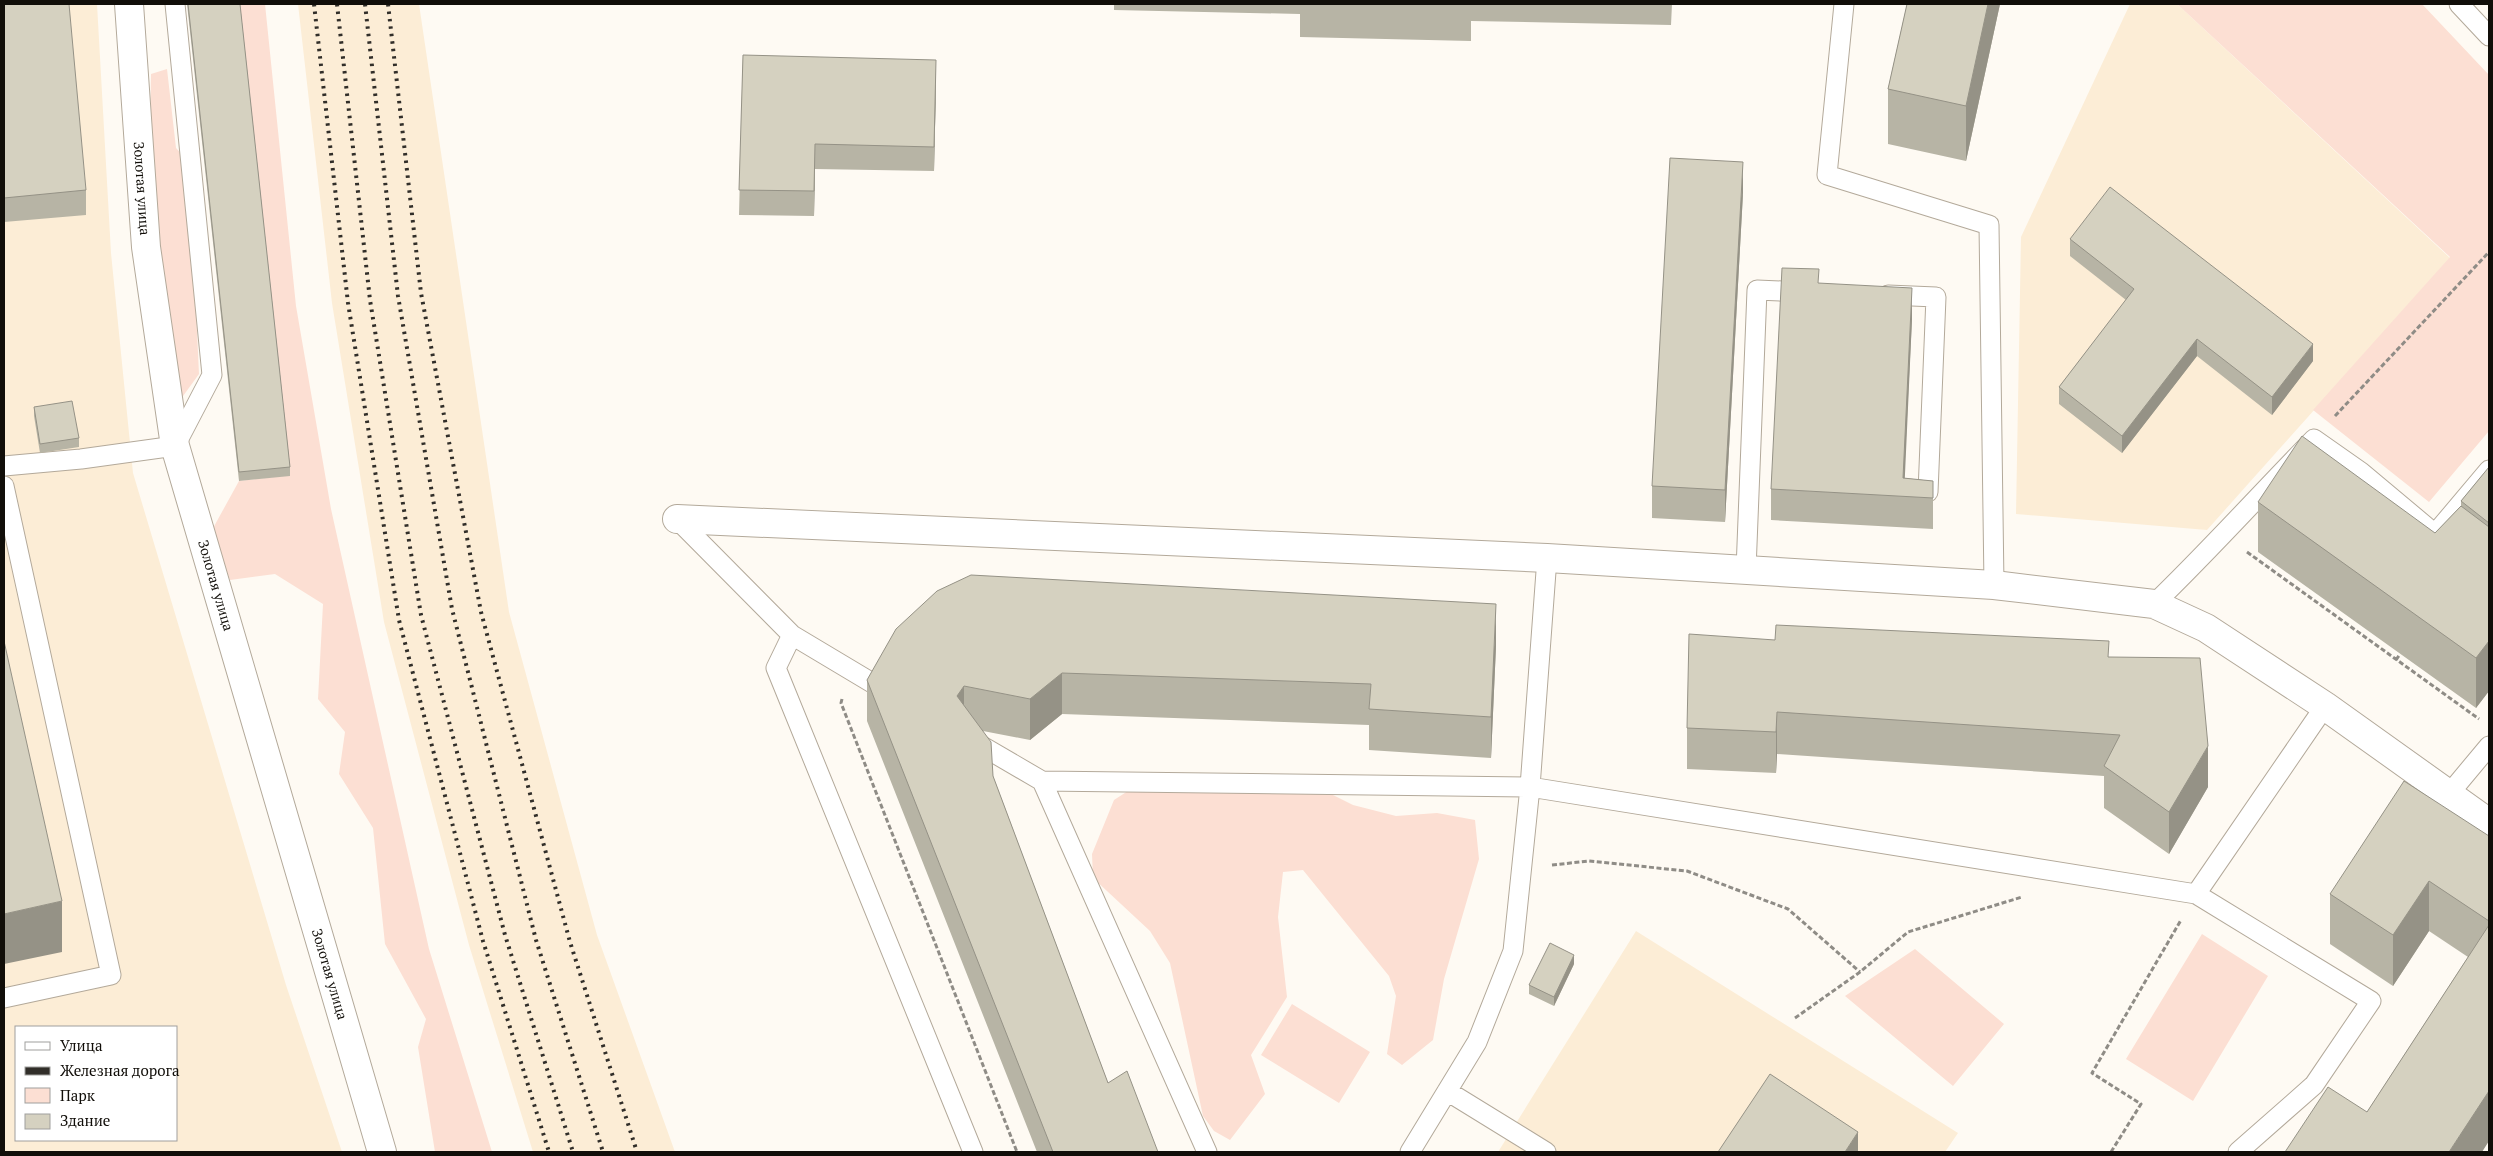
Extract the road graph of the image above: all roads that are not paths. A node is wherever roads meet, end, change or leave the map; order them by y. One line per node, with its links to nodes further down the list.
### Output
1 (129, 4): 8 (street, Золотая улица)
2 (175, 4): 8 (lane)
3 (1844, 4): 16 (lane)
4 (2459, 4): 5 (lane)
5 (2489, 36)
6 (1826, 293): 15 (lane)
7 (1866, 294): 12 (lane)
8 (175, 446): 9 (lane); 30 (street, Золотая улица)
9 (4, 466)
10 (2489, 470): 17 (lane)
11 (4, 486): 28 (lane)
12 (1928, 492)
13 (677, 518): 14 (street); 18 (lane)
14 (1547, 558): 15 (street); 24 (lane)
15 (1746, 570): 16 (street)
16 (1994, 584): 17 (street)
17 (2154, 604): 20 (street)
18 (792, 635): 19 (lane); 31 (lane)
19 (884, 690)
20 (2325, 706): 25 (street); 27 (lane)
21 (960, 733): 23 (lane)
22 (2489, 746): 25 (lane)
23 (1042, 781): 24 (lane); 32 (lane)
24 (1530, 787): 27 (lane); 29 (lane)
25 (2448, 794): 26 (street)
26 (2489, 823)
27 (2196, 894): 35 (lane)
28 (4, 998)
29 (1447, 1091): 33 (lane); 34 (lane)
30 (382, 1152)
31 (974, 1152)
32 (1207, 1152)
33 (1410, 1152)
34 (1546, 1152)
35 (2238, 1152)

